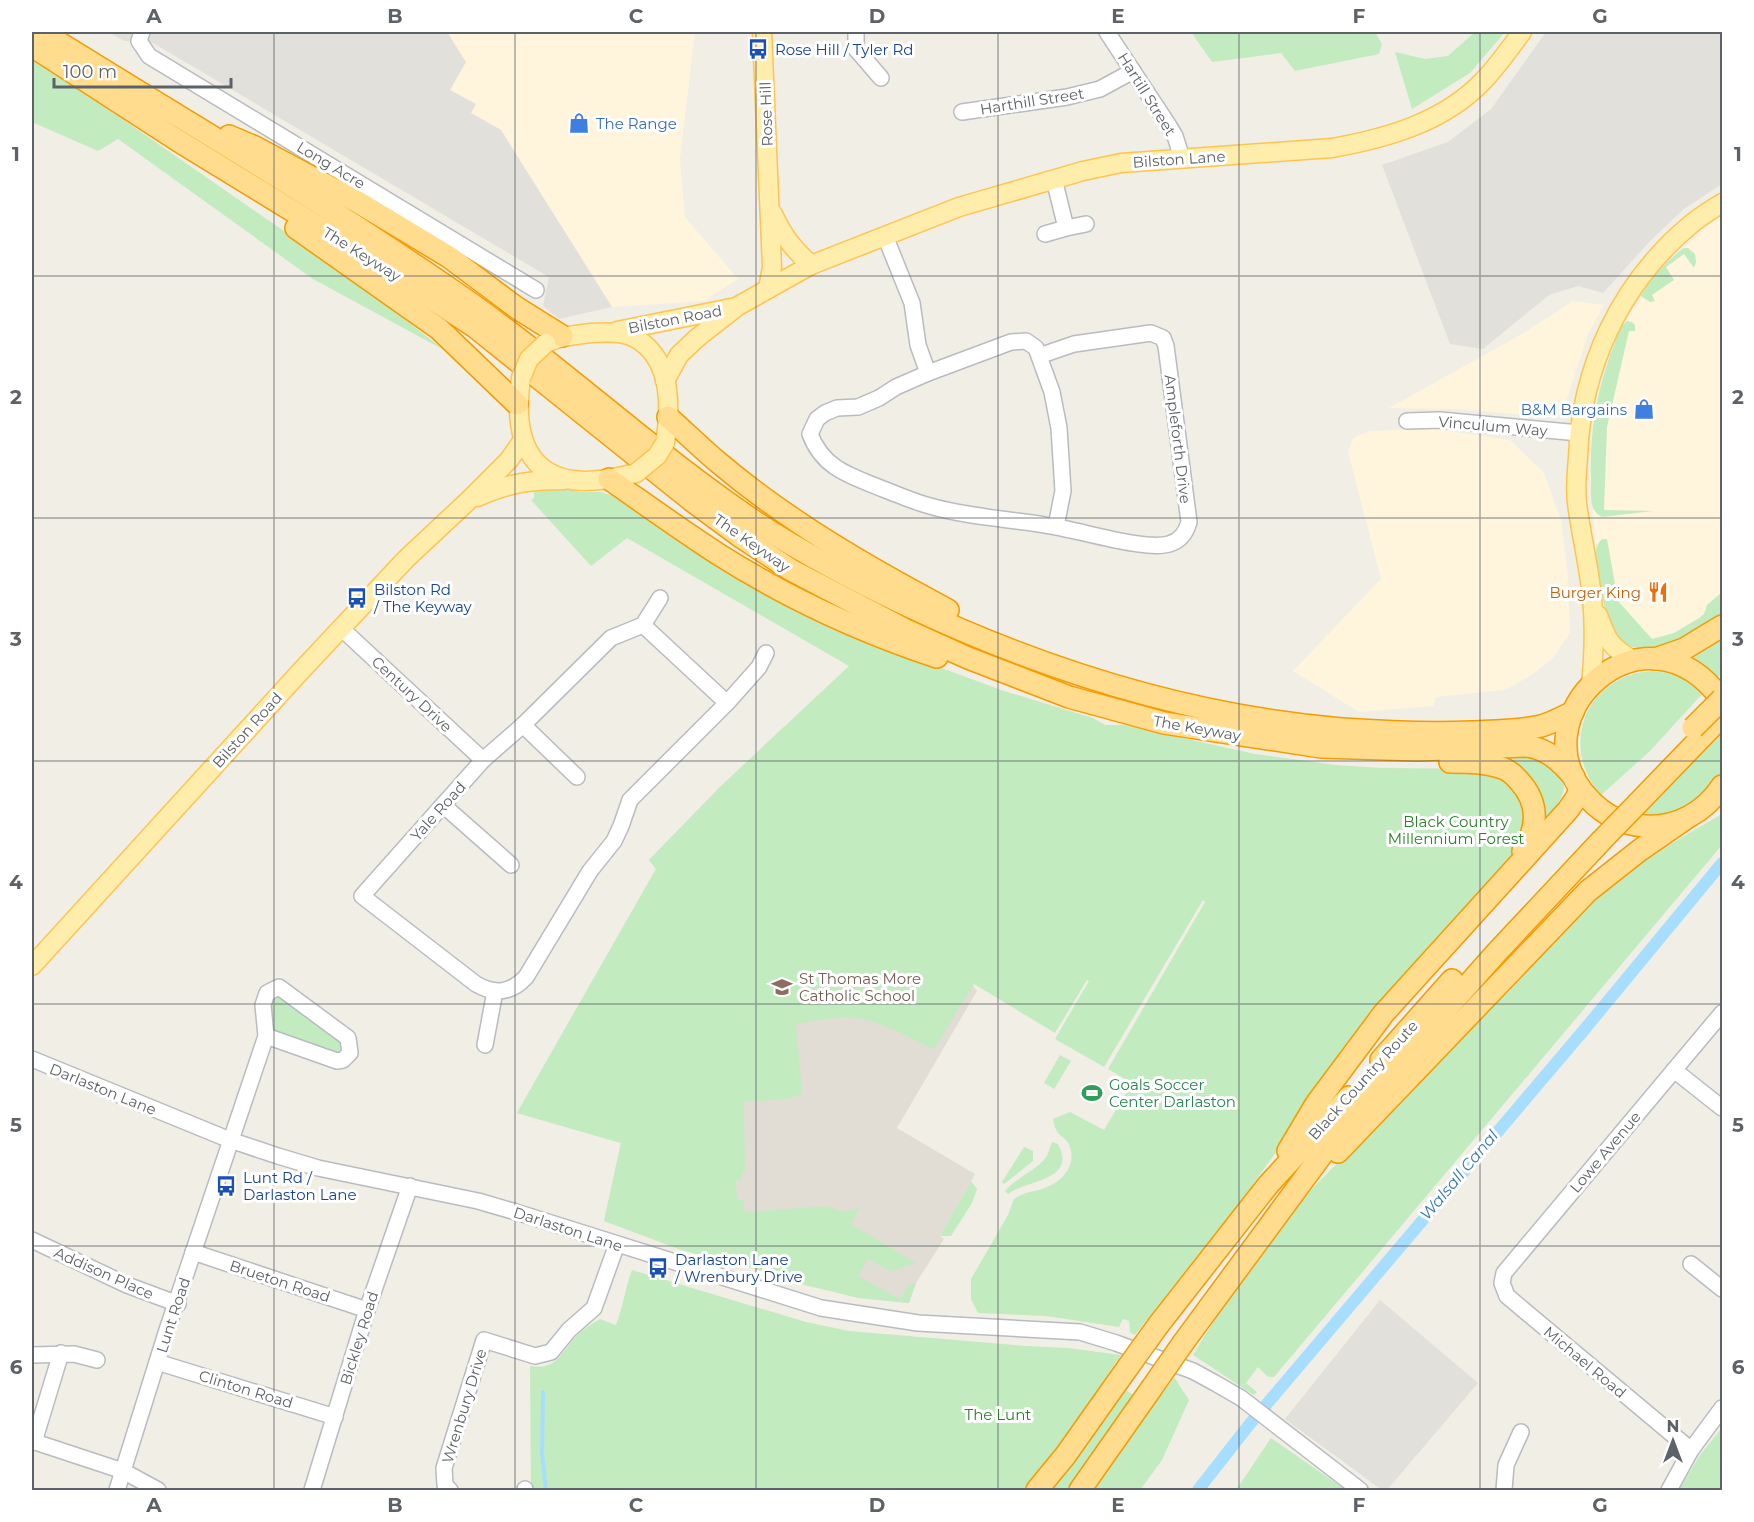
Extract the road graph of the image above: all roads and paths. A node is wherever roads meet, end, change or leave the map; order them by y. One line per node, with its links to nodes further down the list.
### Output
1 (42, 32): 11 (highway, The Keyway)
2 (142, 32): 23 (street, Long Acre)
3 (762, 32): 15 (main road, Rose Hill)
4 (856, 32): 9 (street)
5 (1107, 32): 8 (street, Hartill Street)
6 (1522, 32): 13 (main road, Bilston Lane)
7 (32, 46): 12 (highway, The Keyway)
8 (1133, 71): 10 (street, Harthill Street); 13 (street, Hartill Street)
9 (881, 78)
10 (962, 112)
11 (173, 113): 26 (highway); 46 (highway, The Keyway)
12 (177, 140): 30 (highway); 48 (highway, The Keyway)
13 (1182, 158): 14 (main road, Bilston Lane)
14 (1054, 179): 18 (street); 20 (main road, Bilston Lane)
15 (768, 197): 21 (main road, Rose Hill); 22 (main road, Rose Hill)
16 (1722, 203): 33 (main road)
17 (1086, 224): 18 (street)
18 (1066, 228): 19 (street)
19 (1045, 234)
20 (885, 236): 21 (main road, Bilston Lane); 28 (street)
21 (811, 265): 22 (main road, Bilston Road)
22 (768, 289): 24 (main road, Bilston Road)
23 (536, 290)
24 (738, 306): 25 (main road, Bilston Road); 29 (main road, Bilston Road)
25 (612, 332): 26 (main road); 29 (main road)
26 (554, 340): 30 (main road, bridge)
27 (1039, 356): 28 (street); 38 (street); 38 (street, Ampleforth Drive)
28 (928, 373): 38 (street)
29 (665, 381): 31 (main road)
30 (517, 404): 34 (main road)
31 (668, 417): 35 (main road, bridge); 46 (highway)
32 (1407, 421): 33 (street, Vinculum Way)
33 (1579, 433): 39 (main road)
34 (523, 440): 36 (main road); 37 (main road, Bilston Road)
35 (609, 479): 36 (main road); 48 (highway)
36 (572, 480): 37 (main road, Bilston Road)
37 (468, 501): 43 (main road, Bilston Road)
38 (1056, 526)
39 (1592, 596): 45 (main road); 47 (main road)
40 (660, 598): 41 (street)
41 (643, 625): 50 (street); 53 (street, Yale Road)
42 (1722, 626): 45 (highway)
43 (341, 628): 56 (street, Century Drive); 65 (main road, Bilston Road)
44 (766, 653): 50 (street)
45 (1645, 660): 47 (highway); 49 (highway)
46 (1095, 680): 51 (highway, The Keyway)
47 (1591, 684): 51 (highway)
48 (1070, 697): 55 (highway, The Keyway)
49 (1722, 699): 54 (highway, Black Country Route, bridge)
50 (727, 703): 66 (street)
51 (1573, 712): 58 (highway)
52 (1722, 717): 54 (highway, Black Country Route)
53 (523, 725): 56 (street, Yale Road); 57 (street)
54 (1698, 733): 62 (highway, Black Country Route)
55 (1321, 747): 58 (highway, The Keyway); 64 (highway)
56 (483, 760): 60 (street, Yale Road)
57 (577, 777)
58 (1577, 782): 61 (highway, The Keyway); 64 (highway)
59 (1722, 786): 61 (highway)
60 (443, 805): 63 (street); 66 (street, Yale Road)
61 (1685, 819): 76 (highway)
62 (1595, 838): 74 (highway, Black Country Route); 76 (highway, Black Country Route)
63 (511, 865)
64 (1500, 883): 74 (highway)
65 (32, 966)
66 (495, 992): 69 (street)
67 (1722, 1013): 71 (street, Lowe Avenue)
68 (266, 1036): 68 (street); 73 (street, Lunt Road)
69 (485, 1045)
70 (32, 1059): 73 (street, Darlaston Lane)
71 (1674, 1070): 72 (street); 82 (street, Lowe Avenue)
72 (1722, 1108)
73 (230, 1140): 75 (street, Darlaston Lane); 79 (street, Lunt Road)
74 (1268, 1185): 99 (highway, Black Country Route, bridge)
75 (410, 1186): 78 (street, Darlaston Lane); 84 (street, Bickley Road)
76 (1286, 1206): 100 (highway, Black Country Route, bridge)
77 (32, 1240): 83 (street, Addison Place)
78 (617, 1244): 98 (street, Wrenbury Drive); 101 (street, Darlaston Lane)
79 (193, 1252): 83 (street, Lunt Road); 84 (street, Brueton Road)
80 (1691, 1264): 81 (street)
81 (1722, 1289)
82 (1507, 1296): 93 (street, Michael Road)
83 (178, 1304): 88 (street, Lunt Road)
84 (367, 1310): 90 (street, Bickley Road)
85 (61, 1353): 86 (street); 87 (street); 92 (street)
86 (32, 1355)
87 (97, 1360)
88 (157, 1362): 90 (street, Clinton Road); 94 (street, Lunt Road)
89 (1722, 1408): 93 (street)
90 (335, 1417): 97 (street, Bickley Road)
91 (1521, 1432): 102 (street)
92 (33, 1442): 94 (street)
93 (1692, 1450): 103 (street)
94 (123, 1471): 95 (street, Lunt Road); 96 (street)
95 (117, 1491)
96 (158, 1491)
97 (312, 1491)
98 (450, 1491)
99 (1038, 1491)
100 (1080, 1491)
101 (1360, 1491)
102 (1504, 1491)
103 (1669, 1491)

